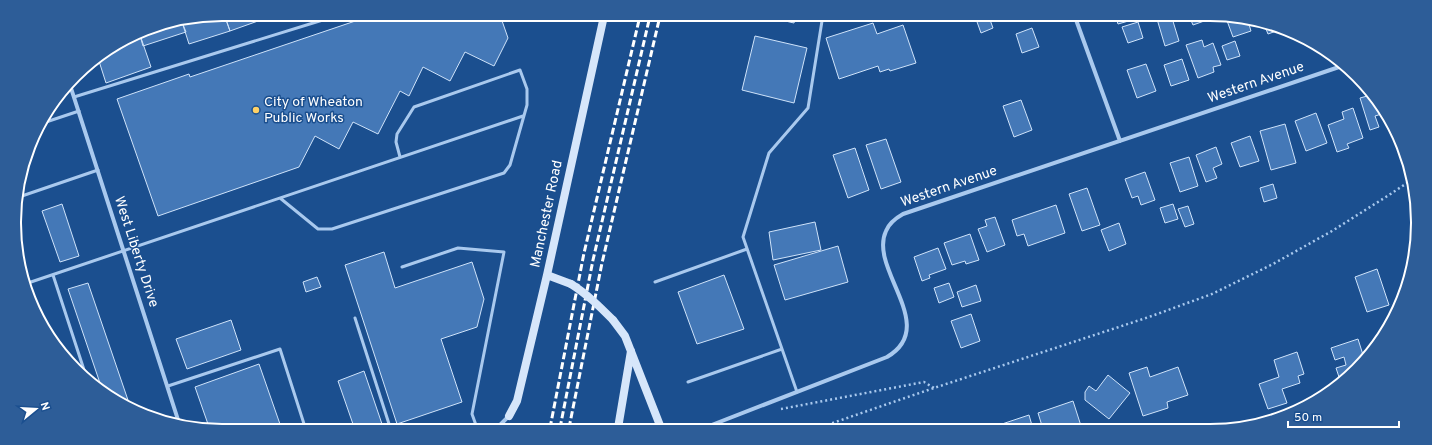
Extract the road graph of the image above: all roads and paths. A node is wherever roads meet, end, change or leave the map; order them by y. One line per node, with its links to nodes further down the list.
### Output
1 (320, 21): 7 (lane)
2 (603, 21): 21 (street, Manchester Road)
3 (822, 21): 17 (lane)
4 (1076, 21): 11 (street)
5 (1338, 67): 11 (street, Western Avenue)
6 (71, 89): 7 (street, West Liberty Drive)
7 (74, 97): 8 (street, West Liberty Drive)
8 (79, 111): 10 (lane); 13 (street, West Liberty Drive)
9 (523, 116): 12 (lane); 12 (lane); 16 (lane)
10 (49, 121)
11 (1120, 141): 31 (street, Western Avenue)
12 (400, 157): 16 (lane)
13 (98, 170): 15 (lane); 18 (street, West Liberty Drive)
14 (1407, 183): 30 (path)
15 (23, 196)
16 (280, 198): 18 (lane)
17 (747, 249): 23 (lane); 25 (lane)
18 (124, 250): 20 (lane); 29 (street, West Liberty Drive)
19 (402, 267): 37 (lane)
20 (54, 274): 22 (lane); 27 (lane)
21 (547, 275): 26 (street, bridge); 33 (street, Manchester Road)
22 (30, 282)
23 (655, 282)
24 (355, 318): 36 (lane)
25 (782, 349): 28 (lane); 31 (lane)
26 (631, 350): 39 (street); 40 (street)
27 (84, 368)
28 (688, 382)
29 (168, 386): 34 (street, West Liberty Drive); 35 (lane)
30 (934, 388): 32 (path); 42 (path)
31 (797, 392): 41 (street, Western Avenue)
32 (780, 409)
33 (509, 416): 38 (street)
34 (178, 419)
35 (304, 424)
36 (389, 424)
37 (476, 424)
38 (501, 424)
39 (619, 424)
40 (659, 424)
41 (714, 424)
42 (830, 424)

